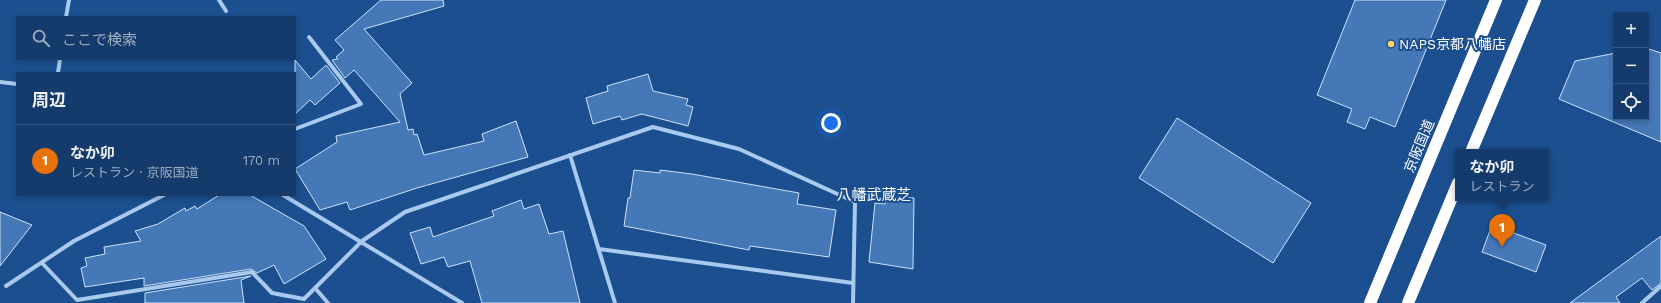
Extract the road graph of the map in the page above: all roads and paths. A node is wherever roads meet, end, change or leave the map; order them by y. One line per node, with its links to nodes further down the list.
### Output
1 (69, 0): 6 (street)
2 (219, 0): 5 (street)
3 (1496, 0): 29 (highway, 京阪国道)
4 (1535, 0): 13 (highway)
5 (226, 11)
6 (66, 16)
7 (309, 37): 12 (street)
8 (60, 60): 9 (street)
9 (58, 72)
10 (0, 82): 11 (street)
11 (16, 84)
12 (296, 129)
13 (1472, 149)
14 (570, 156): 18 (street); 19 (street); 21 (street)
15 (1455, 190): 30 (highway)
16 (162, 196): 20 (street)
17 (285, 196): 18 (street)
18 (362, 241): 24 (street); 26 (street)
19 (599, 249): 21 (street); 27 (street)
20 (42, 262): 22 (street); 24 (street)
21 (853, 283): 28 (street)
22 (6, 286)
23 (1661, 286): 31 (street)
24 (315, 288): 25 (street)
25 (328, 303)
26 (462, 303)
27 (616, 303)
28 (853, 303)
29 (1370, 303)
30 (1408, 303)
31 (1642, 303)

